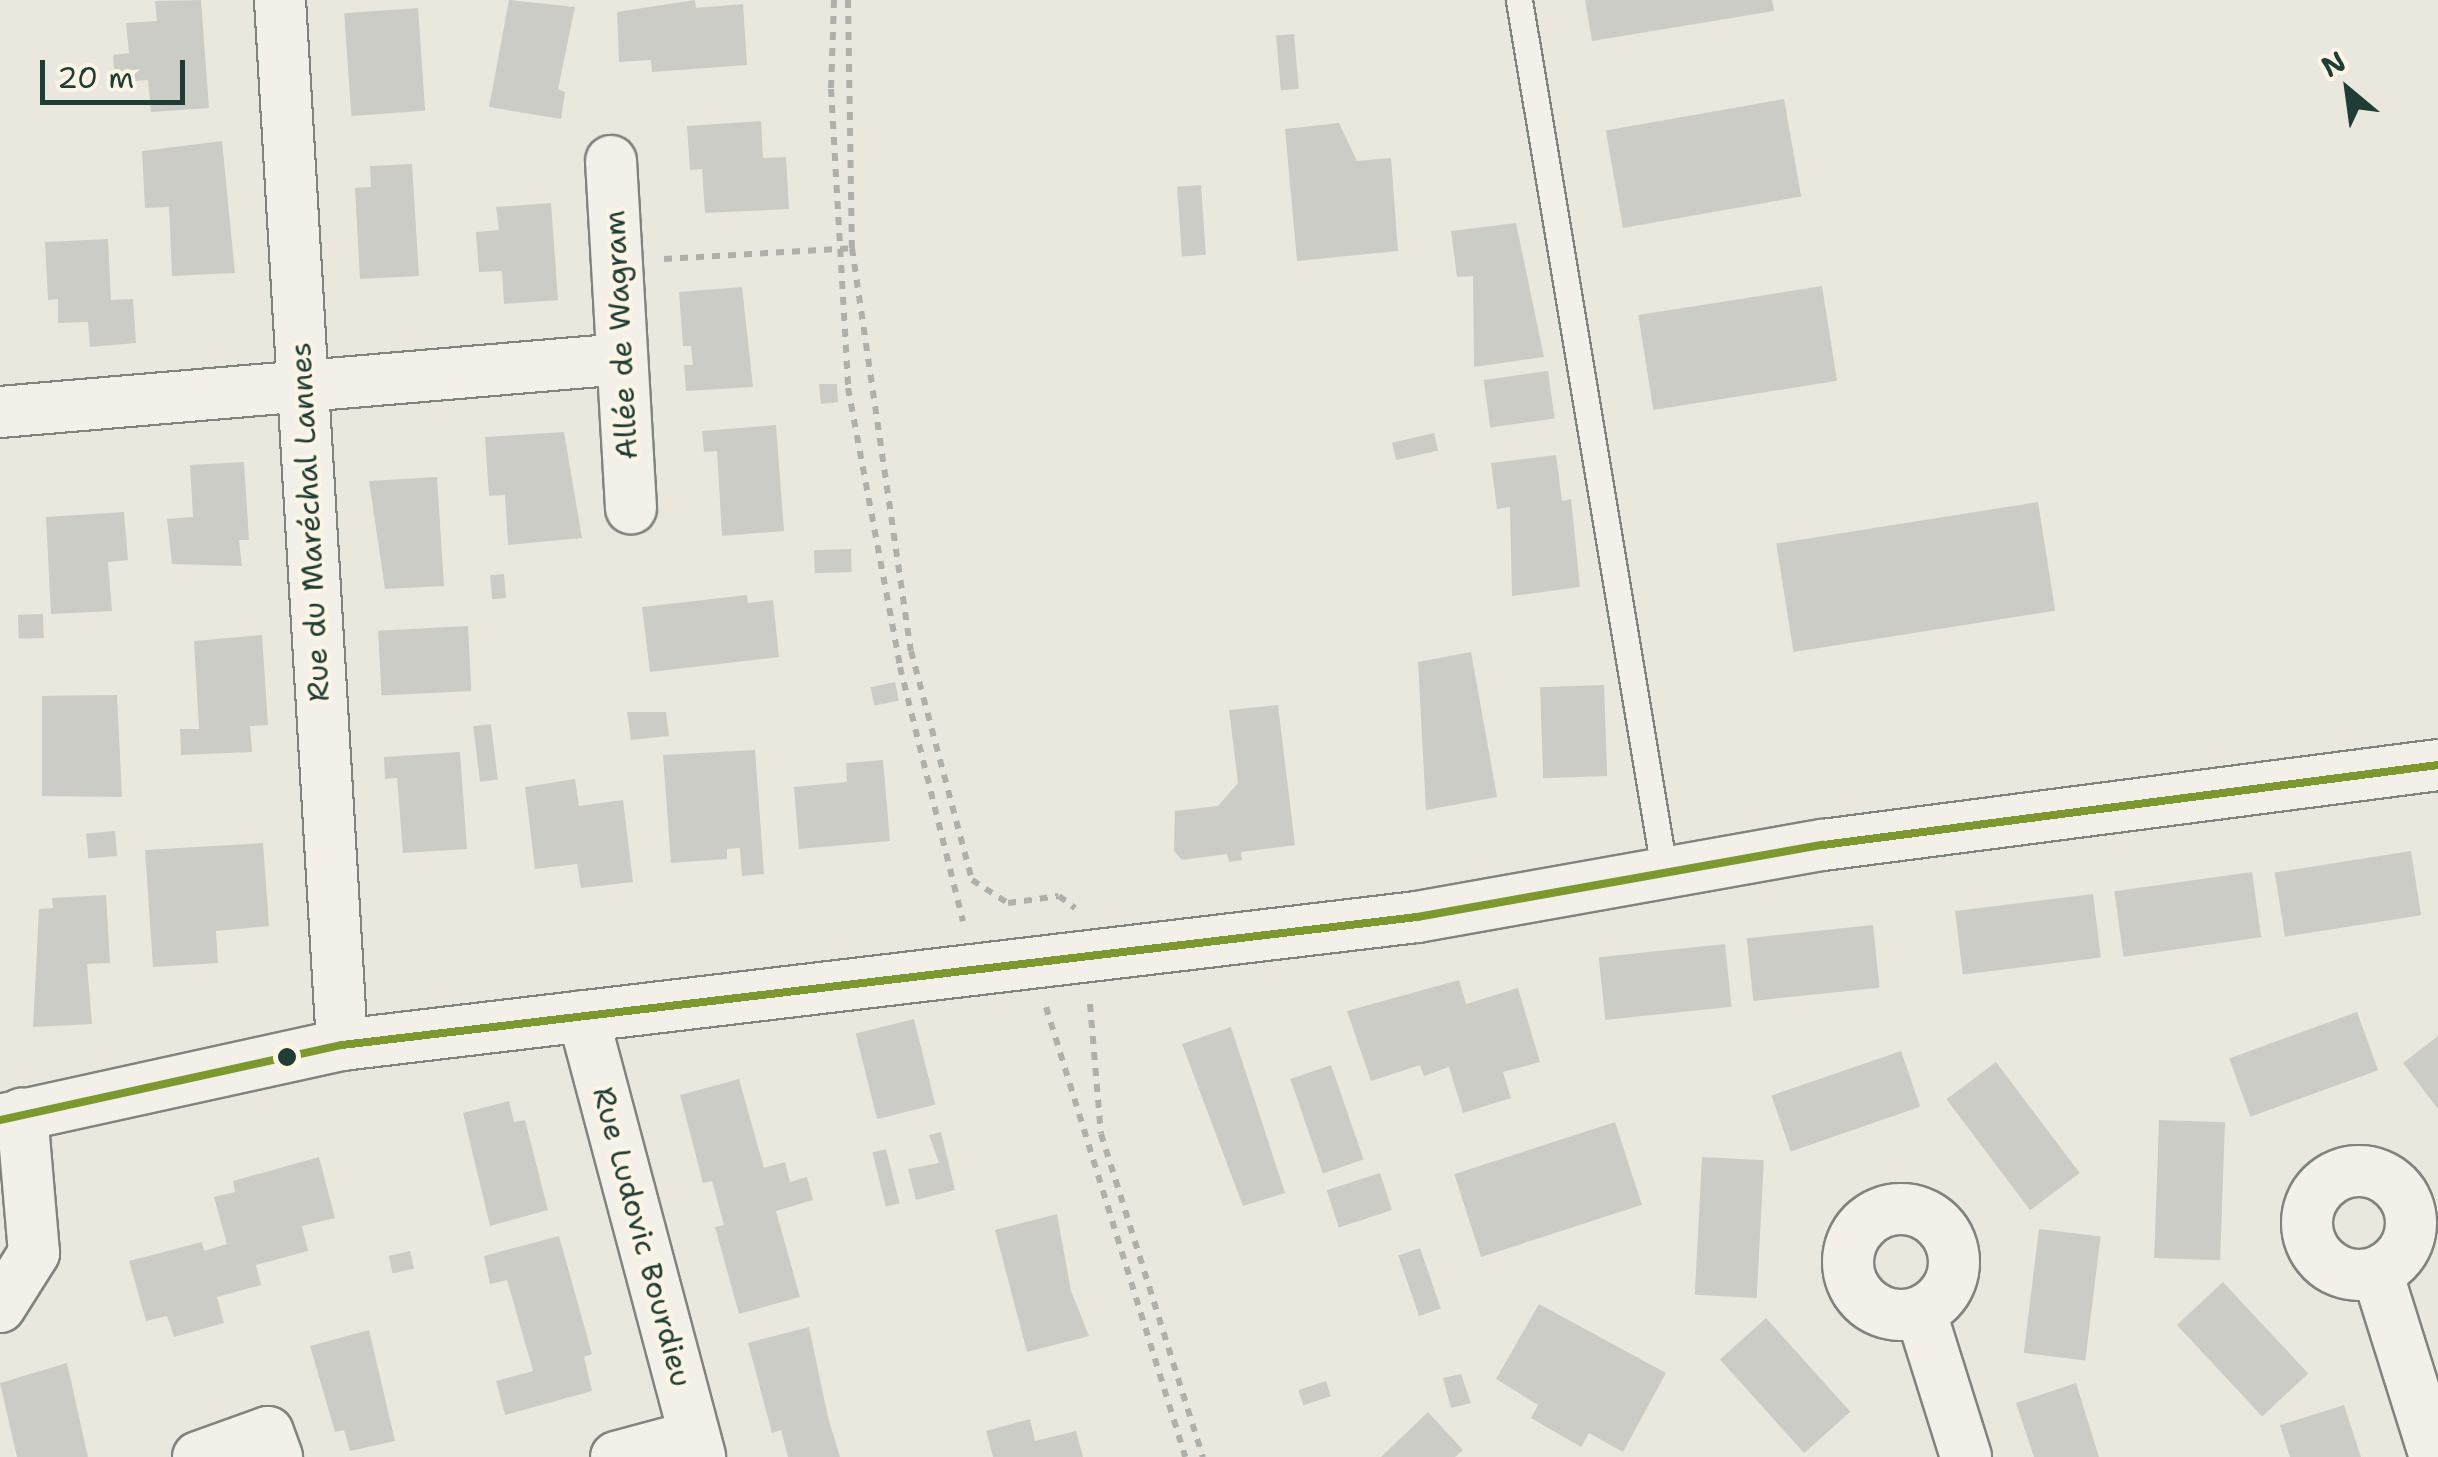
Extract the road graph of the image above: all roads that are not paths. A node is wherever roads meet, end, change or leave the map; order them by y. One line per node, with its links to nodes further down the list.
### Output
1 (280, 0): 5 (street, Rue du Maréchal Lannes)
2 (1519, 0): 9 (lane)
3 (611, 161): 4 (street, Allée de Wagram)
4 (622, 359): 5 (street); 7 (street, Allée de Wagram)
5 (301, 388): 6 (street); 11 (street, Rue du Maréchal Lannes)
6 (0, 412)
7 (631, 508)
8 (2438, 764): 9 (street)
9 (1664, 869): 10 (street)
10 (583, 1016): 11 (street); 16 (street, Rue Ludovic Bourdieu)
11 (342, 1045): 12 (street)
12 (11, 1117): 14 (street)
13 (2377, 1272): 21 (street)
14 (0, 1307)
15 (1921, 1312): 20 (street)
16 (697, 1446): 19 (street)
17 (198, 1457): 18 (street)
18 (277, 1457)
19 (616, 1457)
20 (1966, 1457)
21 (2435, 1457)

